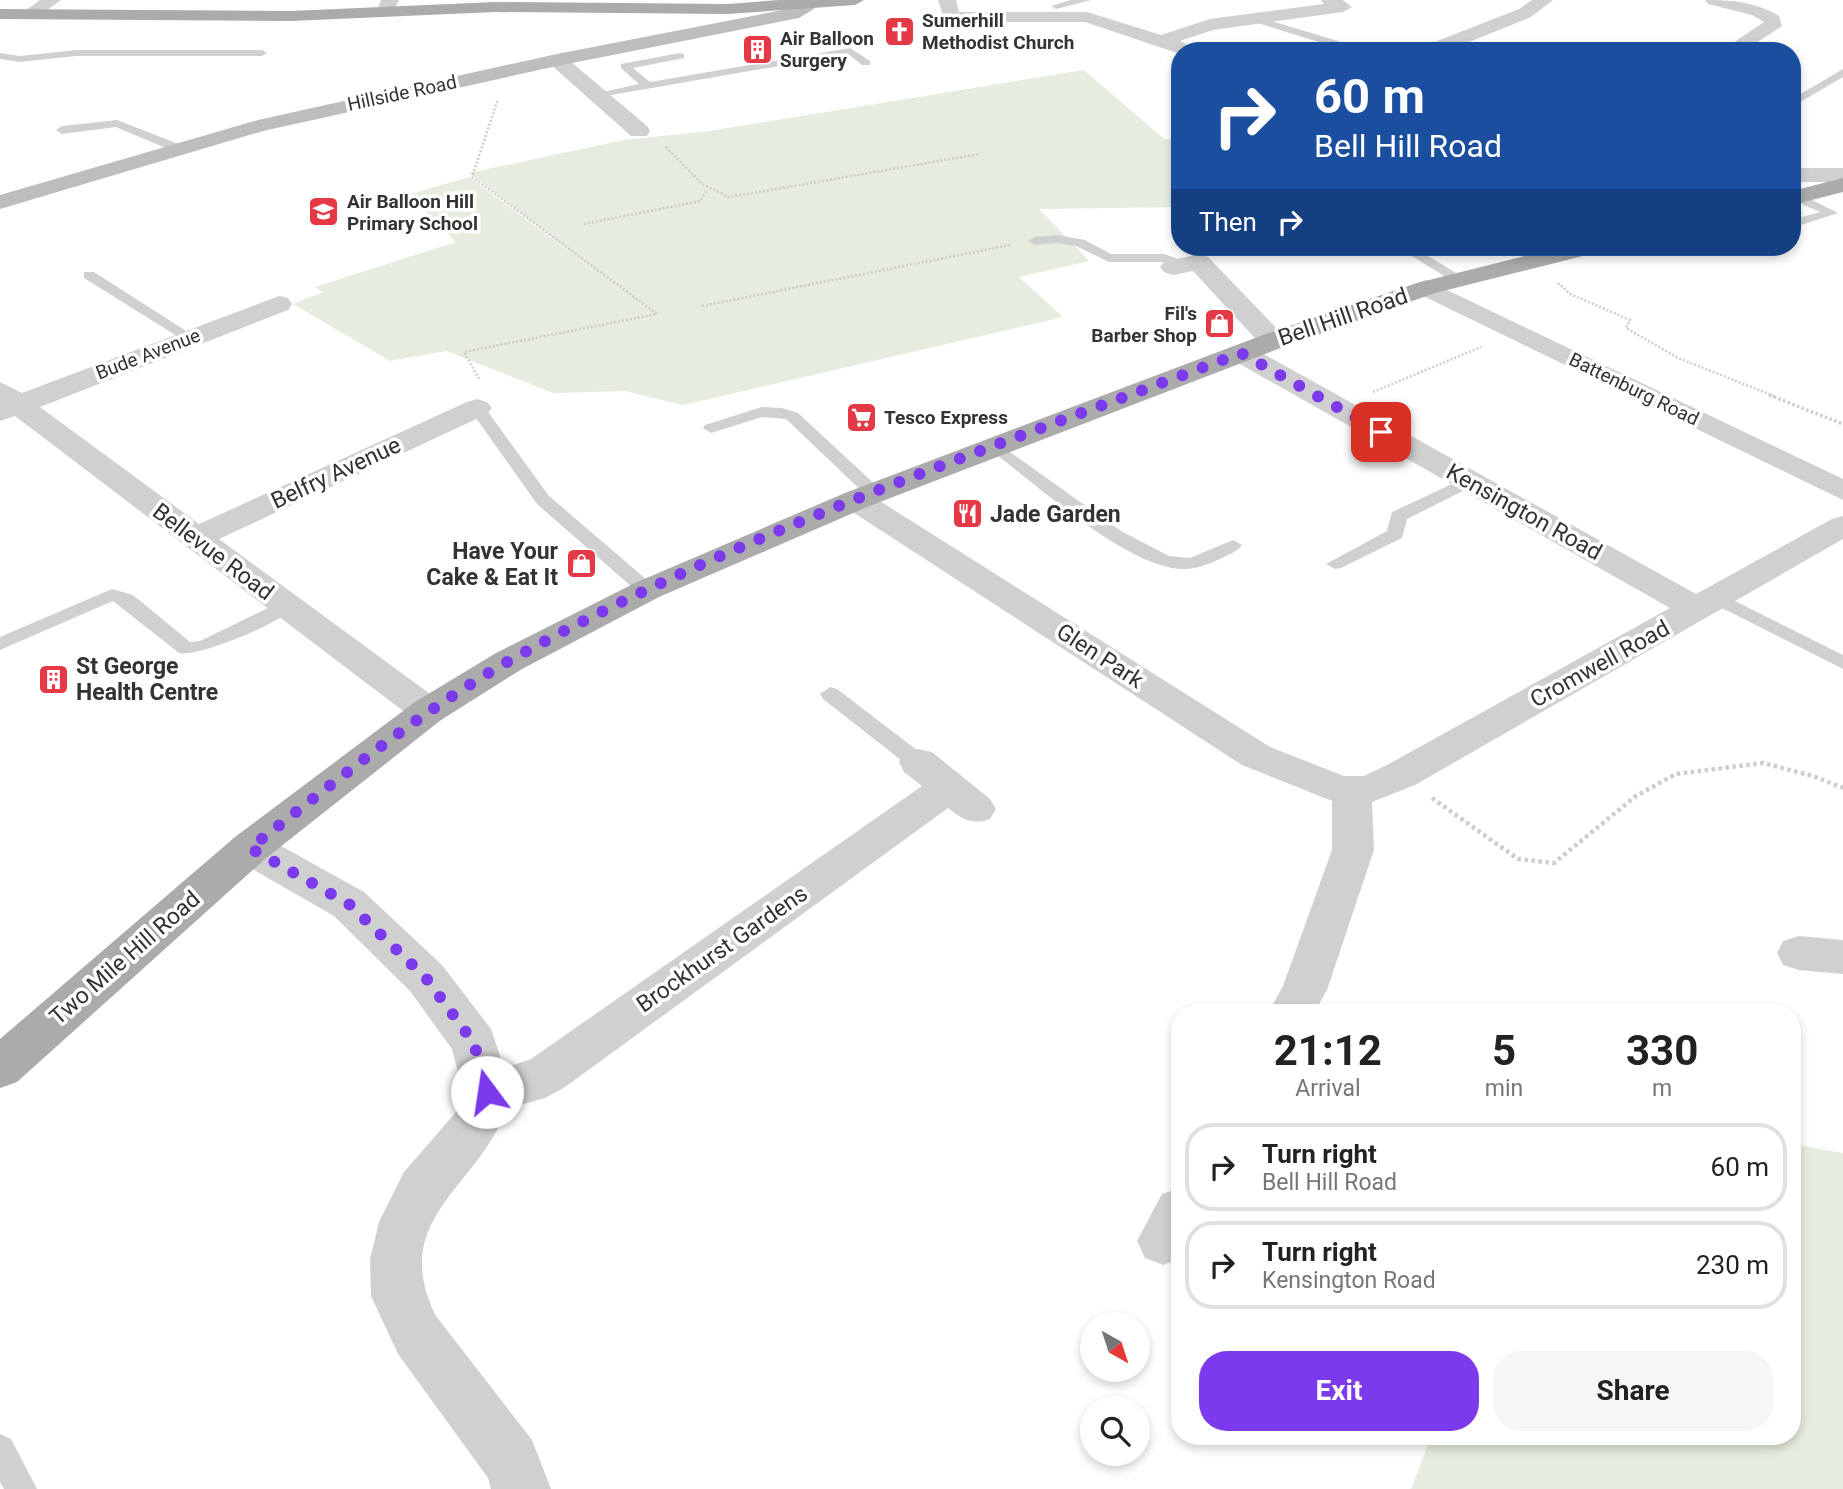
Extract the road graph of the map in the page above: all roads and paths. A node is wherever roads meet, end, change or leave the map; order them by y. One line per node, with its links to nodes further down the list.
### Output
1 (52, 0): 12 (street)
2 (855, 0): 10 (main road)
3 (947, 0): 11 (street)
4 (1330, 0): 14 (street)
5 (1544, 0): 17 (street)
6 (1714, 0): 18 (street)
7 (1049, 3): 11 (street)
8 (670, 4): 9 (main road); 10 (main road)
9 (388, 5): 12 (main road)
10 (806, 5): 24 (street, Hillside Road)
11 (1087, 8): 15 (street)
12 (30, 14): 13 (main road)
13 (2, 15)
14 (1255, 19): 15 (street); 16 (lane)
15 (1163, 41): 19 (street)
16 (1330, 42)
17 (1452, 42)
18 (1745, 42)
19 (1171, 44)
20 (261, 53): 23 (lane)
21 (0, 56): 23 (lane)
22 (680, 56): 30 (lane)
23 (20, 59): 26 (lane)
24 (557, 60): 27 (street, Hillside Road); 32 (street)
25 (866, 62): 29 (lane)
26 (2, 70)
27 (503, 71): 36 (street, Hillside Road); 63 (path)
28 (1843, 72): 33 (lane)
29 (696, 77): 30 (lane); 31 (lane)
30 (648, 86): 32 (lane)
31 (708, 88)
32 (600, 94): 35 (street)
33 (1801, 98)
34 (62, 130): 36 (lane)
35 (639, 131): 42 (path)
36 (177, 148): 44 (street, Hillside Road)
37 (981, 154): 42 (path)
38 (1843, 175): 40 (street)
39 (1843, 186): 41 (main road)
40 (1801, 188)
41 (1801, 189)
42 (707, 190): 46 (path)
43 (1801, 194): 45 (lane)
44 (0, 202)
45 (1801, 222)
46 (584, 224)
47 (1035, 241): 51 (lane); 56 (path)
48 (1419, 256): 53 (lane)
49 (1554, 256): 50 (main road, Bell Hill Road)
50 (1534, 261): 53 (main road, Bell Hill Road); 64 (path)
51 (1179, 266): 59 (street)
52 (89, 275): 58 (lane)
53 (1459, 279): 54 (main road, Bell Hill Road)
54 (1426, 288): 57 (street, Battenburg Road); 59 (main road, Bell Hill Road)
55 (278, 304): 58 (street, Bude Avenue)
56 (702, 306)
57 (1516, 332): 62 (path); 68 (street, Battenburg Road)
58 (190, 338): 61 (street, Bude Avenue)
59 (1273, 341): 60 (main road, Bell Hill Road)
60 (1241, 353): 62 (street, Kensington Road); 66 (main road, Bell Hill Road)
61 (6, 403): 71 (street, Bellevue Road)
62 (1337, 407): 67 (street, Kensington Road)
63 (477, 408): 71 (street, Belfry Avenue); 74 (lane)
64 (1843, 424)
65 (711, 428): 69 (lane)
66 (996, 447): 69 (main road, Bell Hill Road); 72 (lane)
67 (1469, 481): 73 (lane); 75 (street, Kensington Road)
68 (1843, 491)
69 (865, 497): 74 (main road, Bell Hill Road); 83 (street, Glen Park)
70 (1843, 526): 75 (street, Cromwell Road)
71 (195, 538): 76 (street, Bellevue Road)
72 (1233, 545)
73 (1335, 564)
74 (647, 590): 80 (main road, Bell Hill Road)
75 (1707, 604): 78 (lane); 83 (street, Cromwell Road)
76 (285, 607): 77 (lane); 80 (street, Bellevue Road)
77 (0, 644)
78 (1843, 663)
79 (830, 694): 81 (lane)
80 (428, 711): 85 (main road, Bell Hill Road)
81 (947, 787): 90 (street, Brockhurst Gardens)
82 (1843, 788): 84 (path)
83 (1353, 792): 88 (street)
84 (1433, 798)
85 (250, 848): 89 (main road, Two Mile Hill Road); 90 (street)
86 (1799, 953): 87 (street)
87 (1843, 957)
88 (1296, 1004)
89 (0, 1068)
90 (487, 1092): 93 (street)
91 (0, 1450): 92 (lane)
92 (21, 1489)
93 (521, 1489)

